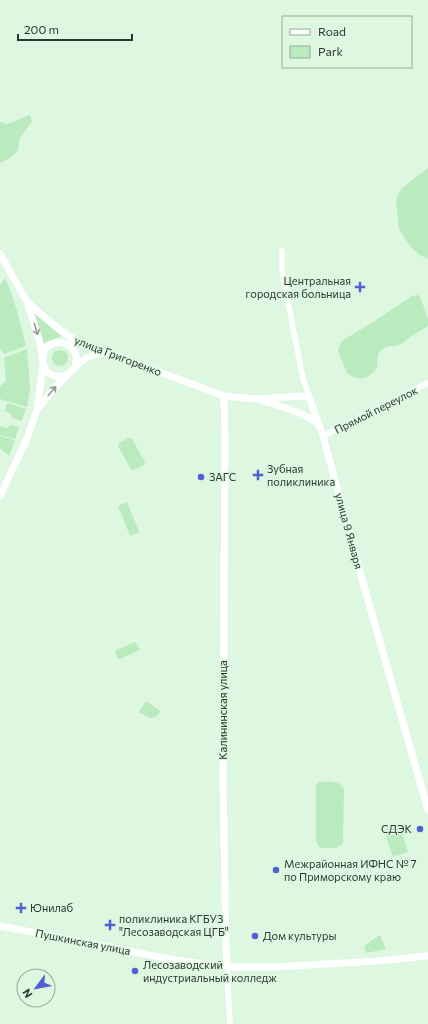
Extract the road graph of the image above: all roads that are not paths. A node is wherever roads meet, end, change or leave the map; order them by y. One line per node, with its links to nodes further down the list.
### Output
1 (282, 251): 10 (street, улица 9 Января)
2 (0, 254): 3 (main road, улица Григоренко)
3 (26, 300): 4 (main road, улица Григоренко); 8 (main road, one-way to 8)
4 (61, 331): 5 (main road, улица Григоренко); 6 (main road)
5 (79, 342): 6 (main road); 7 (main road, улица Григоренко)
6 (68, 345): 8 (main road); 9 (main road)
7 (107, 353): 9 (main road); 12 (main road, улица Григоренко)
8 (43, 361): 9 (main road); 16 (main road)
9 (72, 372): 16 (main road, one-way to 9)
10 (304, 382): 13 (street); 15 (street, улица 9 Января)
11 (428, 383): 19 (street, Прямой переулок)
12 (224, 396): 14 (main road, улица Григоренко); 24 (main road, Калининская улица)
13 (300, 397): 14 (main road); 15 (main road); 17 (main road)
14 (256, 399): 17 (main road)
15 (312, 402): 17 (main road); 18 (main road, улица 9 Января)
16 (37, 410): 20 (main road)
17 (299, 413): 18 (main road)
18 (319, 425): 19 (main road, улица 9 Января)
19 (323, 436): 21 (main road, улица 9 Января)
20 (0, 496)
21 (428, 810)
22 (0, 926): 24 (main road, Пушкинская улица)
23 (428, 956): 24 (main road, Пушкинская улица)
24 (227, 967): 25 (street, Калининская улица)
25 (230, 1024)

